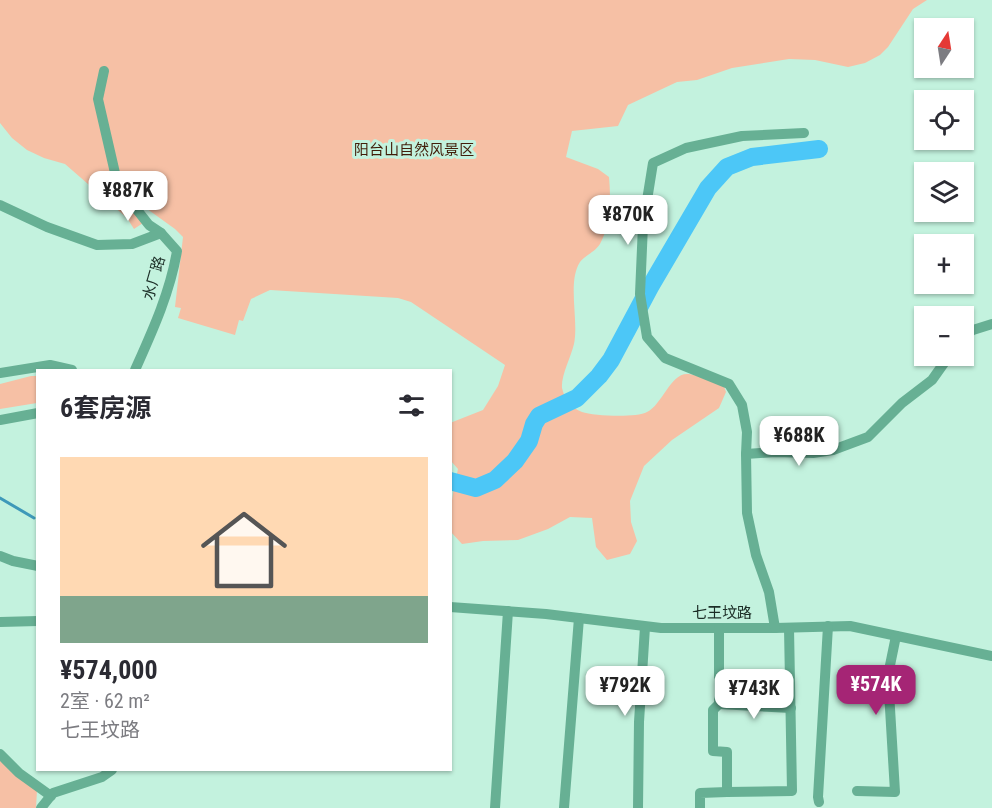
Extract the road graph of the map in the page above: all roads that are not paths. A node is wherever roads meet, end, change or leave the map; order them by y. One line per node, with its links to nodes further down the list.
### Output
1 (104, 71): 4 (street, 水厂路)
2 (804, 133): 13 (street)
3 (0, 205): 4 (street)
4 (161, 233): 9 (street, 水厂路)
5 (992, 324): 6 (street)
6 (974, 330)
7 (942, 366): 13 (street)
8 (68, 369): 10 (street)
9 (135, 369)
10 (0, 373)
11 (36, 413): 12 (street)
12 (0, 420)
13 (746, 454): 24 (street)
14 (0, 556): 15 (street)
15 (36, 566)
16 (452, 607): 17 (street, 七王坟路)
17 (508, 611): 18 (street, 七王坟路); 37 (street)
18 (579, 618): 22 (street, 七王坟路); 38 (street)
19 (36, 621): 20 (street)
20 (0, 622)
21 (828, 626): 25 (street, 七王坟路); 26 (street, 七王坟路); 35 (street)
22 (645, 627): 23 (street, 七王坟路); 39 (street)
23 (719, 628): 24 (street, 七王坟路); 28 (street)
24 (775, 628): 25 (street, 七王坟路)
25 (789, 628): 29 (street)
26 (896, 636): 27 (street, 七王坟路); 32 (street)
27 (992, 656)
28 (719, 704): 29 (street); 33 (street)
29 (791, 708): 33 (street)
30 (0, 754): 34 (street)
31 (111, 771): 34 (street)
32 (857, 791)
33 (727, 792): 40 (street)
34 (51, 796): 36 (street)
35 (819, 802)
36 (41, 808)
37 (495, 808)
38 (564, 808)
39 (638, 808)
40 (700, 808)

